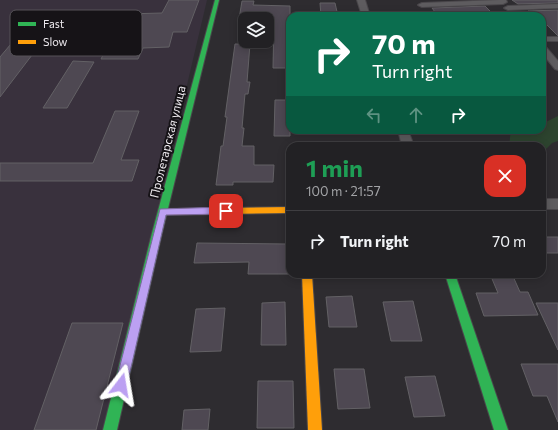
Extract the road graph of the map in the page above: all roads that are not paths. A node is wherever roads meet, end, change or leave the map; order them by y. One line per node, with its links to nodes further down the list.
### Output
1 (217, 0): 16 (street, Пролетарская улица)
2 (361, 0): 7 (street)
3 (502, 1): 4 (street); 6 (street)
4 (422, 5)
5 (558, 6): 6 (street)
6 (508, 8): 8 (street)
7 (365, 12)
8 (512, 12)
9 (558, 39): 10 (street)
10 (546, 40)
11 (546, 53): 12 (street)
12 (558, 67)
13 (546, 204): 14 (street)
14 (558, 204)
15 (286, 210): 16 (street)
16 (163, 212): 19 (street, Пролетарская улица)
17 (307, 278): 20 (street)
18 (451, 278): 21 (street)
19 (110, 430)
20 (315, 430)
21 (501, 430)

